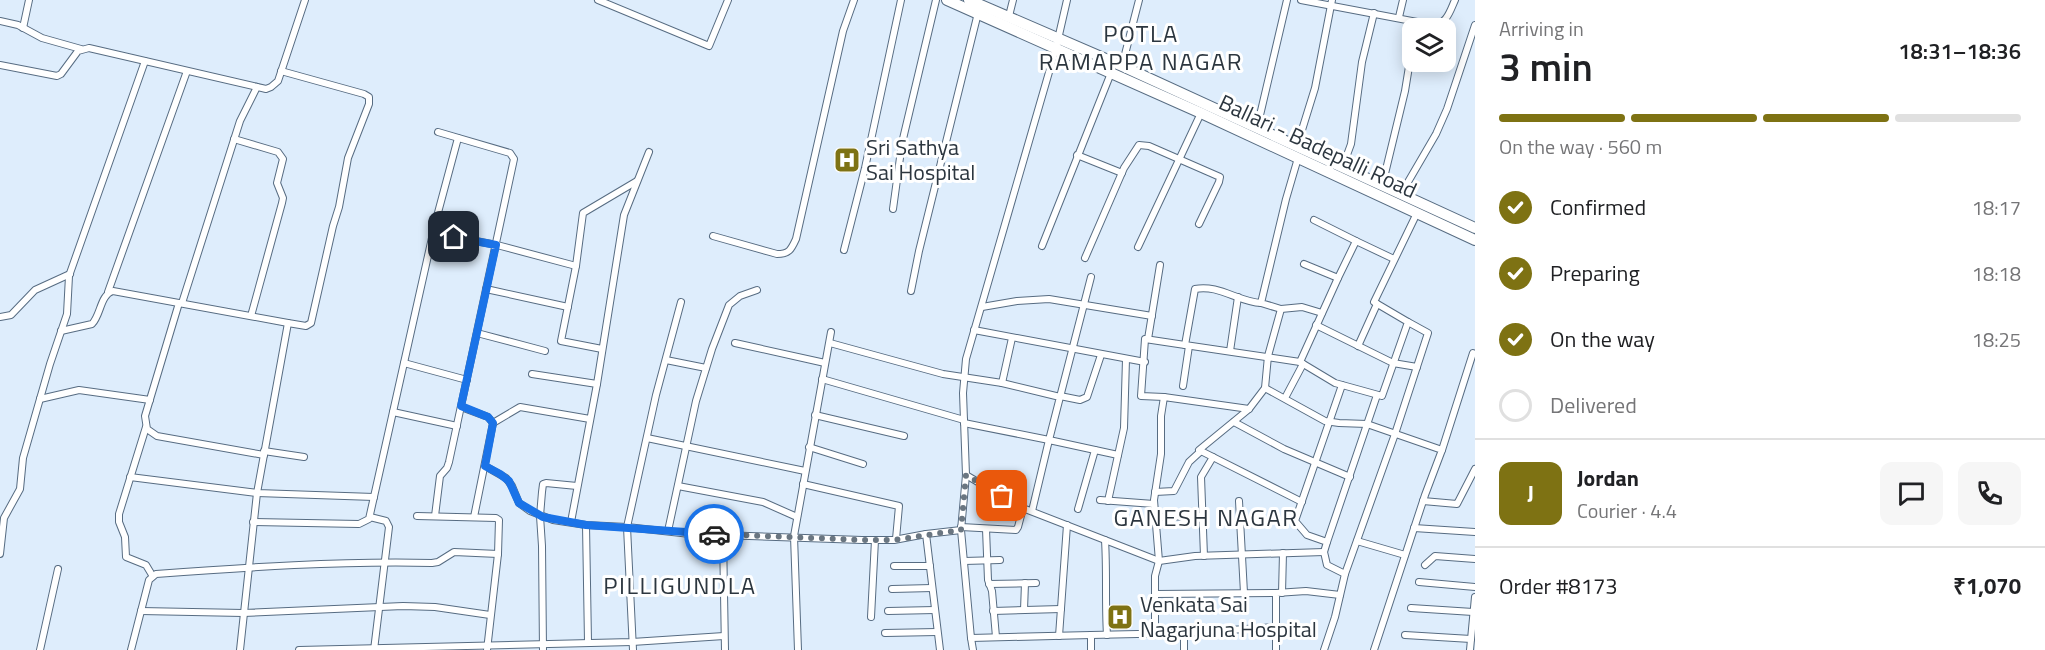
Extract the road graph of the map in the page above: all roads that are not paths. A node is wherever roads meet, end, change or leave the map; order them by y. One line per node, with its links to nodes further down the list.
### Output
1 (29, 0): 28 (street)
2 (305, 0): 35 (street)
3 (597, 0): 4 (street)
4 (728, 0)
5 (854, 0): 60 (street)
6 (901, 0): 66 (street)
7 (936, 0): 54 (street)
8 (947, 0): 20 (highway, Ballari - Badepalli Road)
9 (969, 0): 22 (highway, Ballari - Badepalli Road)
10 (1013, 0): 22 (street)
11 (1068, 0): 29 (street)
12 (1138, 0): 33 (street)
13 (1287, 0): 40 (street)
14 (1301, 0): 18 (street)
15 (1357, 0): 19 (street)
16 (1403, 0): 23 (street)
17 (1455, 0): 25 (street)
18 (1331, 3): 19 (street); 44 (street)
19 (1355, 10): 21 (street)
20 (978, 13): 29 (highway, Ballari - Badepalli Road); 77 (street)
21 (1374, 13): 23 (street); 49 (street)
22 (1009, 16): 29 (highway, Ballari - Badepalli Road)
23 (1399, 17): 24 (street)
24 (1402, 18)
25 (1446, 18)
26 (0, 21): 28 (street)
27 (1475, 25): 53 (street)
28 (23, 28): 30 (street)
29 (1057, 44): 33 (highway, Ballari - Badepalli Road); 37 (highway, Ballari - Badepalli Road); 86 (street)
30 (81, 49): 31 (street); 32 (street)
31 (145, 61): 34 (street); 72 (street)
32 (0, 65)
33 (1122, 66): 40 (highway, Ballari - Badepalli Road)
34 (187, 71): 38 (street); 78 (street)
35 (281, 71): 38 (street); 93 (street)
36 (1408, 72): 52 (street)
37 (1111, 73): 39 (highway, Ballari - Badepalli Road); 46 (street)
38 (257, 87): 43 (street)
39 (1201, 113): 47 (highway, Ballari - Badepalli Road); 48 (street)
40 (1257, 128): 44 (highway, Ballari - Badepalli Road)
41 (438, 132): 42 (street)
42 (458, 138): 59 (street); 63 (street)
43 (234, 139): 81 (street); 89 (street)
44 (1297, 146): 49 (highway, Ballari - Badepalli Road)
45 (649, 152): 51 (street)
46 (1077, 155): 50 (street); 64 (street)
47 (1298, 158): 55 (highway, Ballari - Badepalli Road); 82 (street)
48 (1180, 159): 50 (street); 57 (street); 65 (street)
49 (1343, 166): 52 (highway, Ballari - Badepalli Road)
50 (1122, 173): 67 (street)
51 (638, 181): 70 (street); 105 (street)
52 (1382, 186): 53 (highway, Ballari - Badepalli Road)
53 (1401, 194): 58 (highway, Ballari - Badepalli Road)
54 (893, 209)
55 (1417, 213): 61 (highway, Ballari - Badepalli Road); 68 (street)
56 (1314, 220): 62 (street)
57 (1199, 224)
58 (1475, 228)
59 (433, 233): 63 (street); 115 (street)
60 (713, 236)
61 (1475, 240)
62 (1356, 241): 68 (street); 74 (street)
63 (496, 245): 70 (street); 75 (street)
64 (1042, 246)
65 (1138, 247)
66 (844, 250)
67 (1085, 258)
68 (1394, 259): 83 (street)
69 (1304, 264): 74 (street)
70 (576, 266): 85 (street)
71 (1160, 266): 90 (street)
72 (70, 274): 91 (street); 96 (street)
73 (1091, 277): 84 (street)
74 (1338, 278): 88 (street)
75 (486, 289): 85 (street); 98 (street)
76 (757, 290): 120 (street)
77 (911, 291)
78 (108, 292): 81 (street); 96 (street)
79 (1238, 297): 82 (street); 103 (street); 108 (street)
80 (681, 302): 113 (street)
81 (181, 303): 89 (street); 135 (street)
82 (1261, 303): 87 (street)
83 (1377, 304): 92 (street); 104 (street)
84 (1083, 306): 86 (street); 90 (street); 106 (street)
85 (568, 307): 105 (street)
86 (982, 307): 95 (street)
87 (1281, 309): 88 (street); 111 (street)
88 (1322, 313): 94 (street)
89 (251, 316): 93 (street)
90 (1152, 316): 100 (street)
91 (0, 317)
92 (1408, 322): 118 (street); 119 (street)
93 (288, 323): 157 (street)
94 (1316, 325): 104 (street); 117 (street)
95 (974, 330): 99 (street); 122 (street)
96 (61, 331): 134 (street)
97 (831, 332): 101 (street)
98 (477, 333): 107 (street); 123 (street)
99 (1012, 338): 106 (street); 125 (street)
100 (1148, 339): 103 (street); 114 (street)
101 (830, 342): 116 (street); 122 (street)
102 (735, 343): 116 (street)
103 (1187, 345): 108 (street); 127 (street)
104 (1358, 345): 118 (street)
105 (602, 349): 126 (street)
106 (1072, 349): 110 (street); 131 (street)
107 (545, 351)
108 (1230, 351): 111 (street)
109 (1473, 352): 155 (street)
110 (1101, 355): 112 (street); 131 (street)
111 (1268, 356): 117 (street); 129 (street)
112 (1126, 359): 114 (street); 158 (street)
113 (666, 360): 120 (street); 150 (street)
114 (1145, 362): 132 (street)
115 (404, 363): 123 (street); 138 (street)
116 (825, 363): 124 (street)
117 (1301, 363): 128 (street); 133 (street)
118 (1393, 363): 119 (street); 130 (street)
119 (1418, 367): 148 (street)
120 (706, 368): 152 (street)
121 (532, 374): 126 (street)
122 (966, 377): 125 (street); 141 (street)
123 (467, 380): 136 (street)
124 (822, 380): 139 (street); 141 (street)
125 (1002, 383): 131 (street)
126 (597, 384): 140 (street)
127 (1183, 386)
128 (1342, 386): 130 (street); 143 (street)
129 (1265, 388): 133 (street); 137 (street)
130 (1377, 395): 145 (street)
131 (1060, 396): 151 (street)
132 (1164, 397): 137 (street); 172 (street)
133 (1285, 398): 143 (street)
134 (40, 399): 135 (street); 210 (street)
135 (150, 400): 146 (street)
136 (461, 406): 144 (street); 147 (street)
137 (1249, 410): 142 (street)
138 (393, 412): 147 (street); 174 (street)
139 (815, 415): 149 (street); 153 (street)
140 (590, 419): 144 (street); 170 (street)
141 (964, 422): 151 (street); 166 (street)
142 (1234, 422): 156 (street); 161 (street)
143 (1329, 422): 145 (street); 161 (street)
144 (493, 423): 163 (street)
145 (1367, 424): 148 (street); 168 (street)
146 (146, 426): 157 (street); 167 (street)
147 (457, 426): 183 (street)
148 (1395, 434): 155 (street); 206 (street)
149 (904, 436)
150 (647, 438): 152 (street); 194 (street)
151 (1049, 440): 154 (street); 181 (street)
152 (687, 445): 165 (street); 171 (street)
153 (809, 447): 162 (street); 165 (street)
154 (1095, 450): 158 (street); 180 (street)
155 (1442, 450): 176 (street)
156 (1201, 451): 159 (street); 172 (street)
157 (264, 453): 160 (street); 173 (street)
158 (1118, 455): 178 (street)
159 (1213, 457): 177 (street); 186 (street)
160 (304, 458)
161 (1316, 462): 168 (street); 177 (street)
162 (863, 464)
163 (485, 466): 184 (street); 189 (street)
164 (1475, 469): 176 (street)
165 (805, 471): 169 (street)
166 (966, 475): 179 (street); 196 (street)
167 (130, 477): 173 (street); 227 (street)
168 (1350, 477): 207 (street)
169 (802, 484): 185 (street); 203 (street)
170 (577, 486): 184 (street); 191 (street)
171 (678, 486): 185 (street); 198 (street)
172 (1155, 492): 178 (street)
173 (256, 493): 174 (street); 190 (street)
174 (374, 497): 187 (street)
175 (1239, 501): 212 (street)
176 (1423, 501): 195 (street)
177 (1302, 502): 207 (street)
178 (1154, 504): 188 (street)
179 (1023, 508): 181 (street); 197 (street)
180 (1078, 509)
181 (1032, 511): 193 (street)
182 (417, 516): 183 (street)
183 (435, 516): 189 (street)
184 (540, 516): 191 (street); 267 (street)
185 (797, 516): 202 (street)
186 (1202, 516): 188 (street); 214 (street)
187 (370, 517): 190 (street); 220 (street)
188 (1156, 517): 219 (street)
189 (474, 518): 211 (street)
190 (253, 522): 224 (street)
191 (571, 522): 192 (street)
192 (586, 525): 194 (street); 265 (street)
193 (1067, 525): 205 (street); 242 (street)
194 (627, 527): 198 (street); 266 (street)
195 (1414, 528): 199 (street); 213 (street)
196 (961, 529): 197 (street); 200 (street); 218 (street)
197 (986, 529): 216 (street)
198 (668, 531): 201 (street)
199 (1475, 532)
200 (926, 534): 203 (street); 223 (street)
201 (723, 535): 202 (street); 260 (street)
202 (794, 538): 204 (street); 276 (street)
203 (896, 539): 204 (street)
204 (875, 540): 251 (street)
205 (1105, 540): 219 (street); 258 (street)
206 (1357, 541): 213 (street); 226 (street)
207 (1327, 542): 208 (street)
208 (1324, 552): 209 (street); 226 (street)
209 (1282, 553): 212 (street); 236 (street)
210 (0, 554)
211 (498, 554): 220 (street); 250 (street)
212 (1242, 555): 214 (street); 235 (street)
213 (1405, 555): 283 (street)
214 (1204, 556): 219 (street)
215 (1475, 559): 221 (street)
216 (987, 560): 217 (street); 218 (street); 231 (street)
217 (1000, 560)
218 (964, 561): 263 (street)
219 (1159, 561): 237 (street)
220 (385, 562): 224 (street); 240 (street)
221 (1425, 565)
222 (894, 566): 223 (street)
223 (930, 566): 233 (street)
224 (248, 567): 227 (street); 249 (street)
225 (58, 569): 270 (street)
226 (1345, 574): 238 (street)
227 (153, 575): 245 (street)
228 (1419, 582): 232 (street)
229 (1025, 583): 230 (street); 231 (street); 244 (street)
230 (1036, 583)
231 (989, 584): 247 (street)
232 (1475, 587)
233 (932, 588): 234 (street); 243 (street)
234 (892, 590)
235 (1244, 593): 236 (street); 237 (street)
236 (1279, 593): 238 (street); 252 (street)
237 (1155, 594): 256 (street)
238 (1340, 595): 282 (street)
239 (1475, 597): 248 (street)
240 (380, 607): 249 (street); 250 (street); 269 (street)
241 (1411, 608): 248 (street)
242 (1061, 609): 244 (street); 261 (street)
243 (935, 610): 246 (street); 253 (street)
244 (1024, 610): 247 (street)
245 (141, 611): 249 (street); 271 (street)
246 (888, 611)
247 (993, 611): 262 (street)
248 (1473, 612): 264 (street)
249 (243, 613): 272 (street)
250 (490, 615): 268 (street)
251 (871, 617)
252 (1275, 627): 255 (street); 281 (street)
253 (937, 632): 254 (street); 277 (street)
254 (885, 633)
255 (1184, 633): 256 (street); 280 (street)
256 (1155, 634): 258 (street)
257 (1091, 635): 258 (street); 261 (street); 279 (street)
258 (1107, 635)
259 (1405, 635): 264 (street)
260 (724, 636): 266 (street); 275 (street)
261 (1059, 636): 262 (street)
262 (996, 637): 263 (street)
263 (971, 638): 278 (street)
264 (1471, 639): 284 (street)
265 (588, 642): 266 (street); 267 (street)
266 (632, 642): 274 (street)
267 (542, 646): 268 (street)
268 (487, 647): 269 (street)
269 (374, 649): 273 (street)
270 (40, 650)
271 (131, 650)
272 (240, 650)
273 (299, 650)
274 (633, 650)
275 (725, 650)
276 (798, 650)
277 (940, 650)
278 (973, 650)
279 (1091, 650)
280 (1184, 650)
281 (1276, 650)
282 (1324, 650)
283 (1374, 650)
284 (1470, 650)

